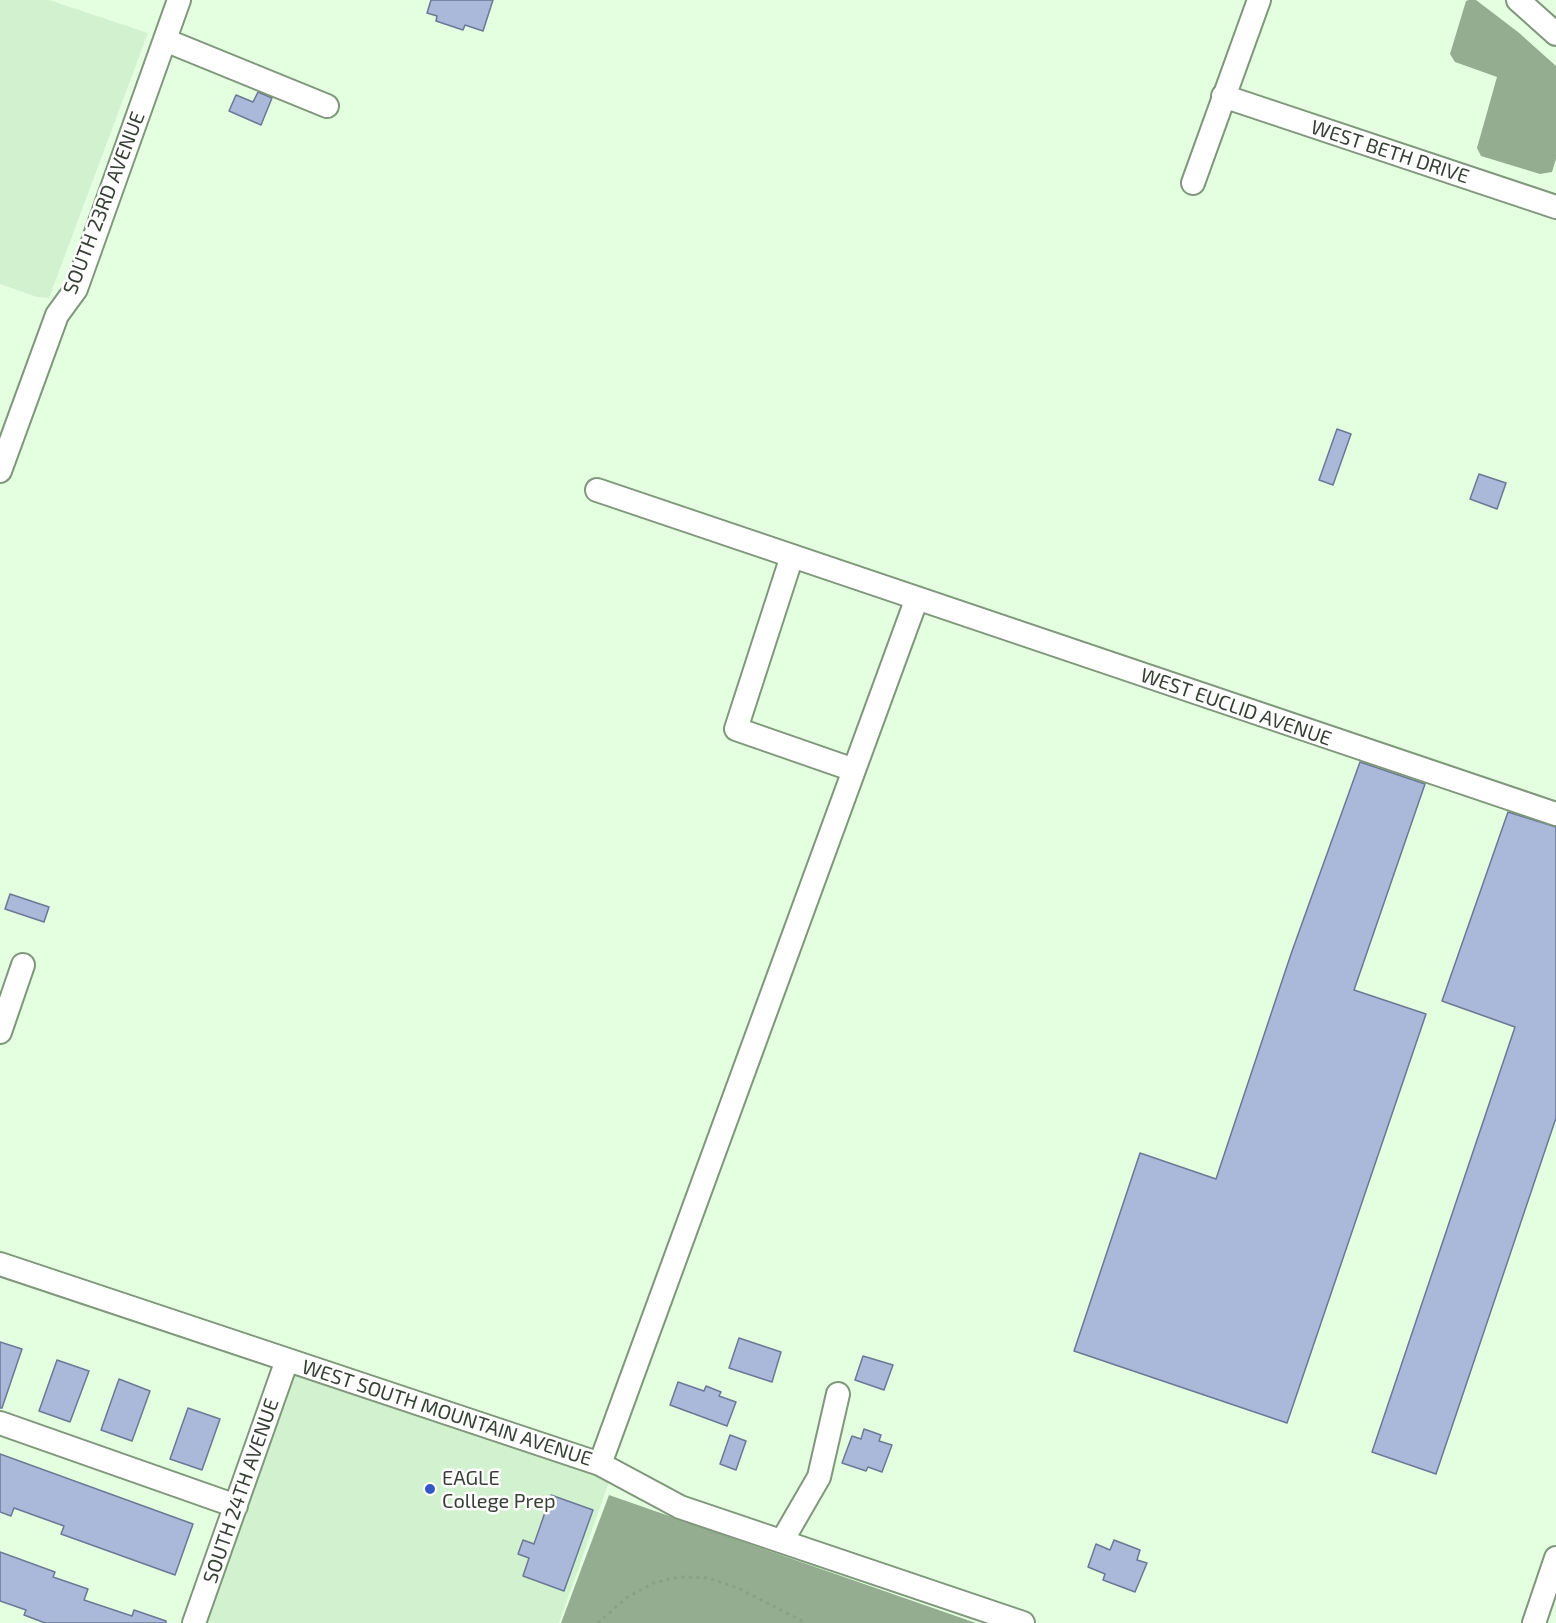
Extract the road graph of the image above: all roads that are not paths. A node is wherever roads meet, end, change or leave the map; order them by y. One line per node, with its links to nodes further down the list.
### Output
1 (179, 0): 5 (street, SOUTH 23RD AVENUE)
2 (1259, 0): 6 (street)
3 (1518, 0): 4 (street)
4 (1556, 34)
5 (165, 40): 7 (street); 10 (street, SOUTH 23RD AVENUE)
6 (1223, 96): 8 (street); 9 (street, WEST BETH DRIVE)
7 (327, 106)
8 (1193, 183)
9 (1556, 207)
10 (0, 471)
11 (597, 490): 12 (street, WEST EUCLID AVENUE)
12 (792, 556): 13 (street, WEST EUCLID AVENUE); 14 (street)
13 (917, 598): 14 (street); 15 (street, WEST EUCLID AVENUE)
14 (854, 770): 22 (street)
15 (1556, 814)
16 (23, 965): 17 (street)
17 (0, 1032)
18 (0, 1264): 19 (street, WEST SOUTH MOUNTAIN AVENUE)
19 (287, 1360): 22 (street, WEST SOUTH MOUNTAIN AVENUE); 23 (street, SOUTH 24TH AVENUE)
20 (838, 1394): 24 (street)
21 (0, 1423): 23 (street)
22 (600, 1464): 24 (street, WEST SOUTH MOUNTAIN AVENUE)
23 (236, 1506): 26 (street, SOUTH 24TH AVENUE)
24 (782, 1541): 27 (street, WEST SOUTH MOUNTAIN AVENUE)
25 (1556, 1558): 28 (street)
26 (194, 1623)
27 (1023, 1623)
28 (1534, 1623)

